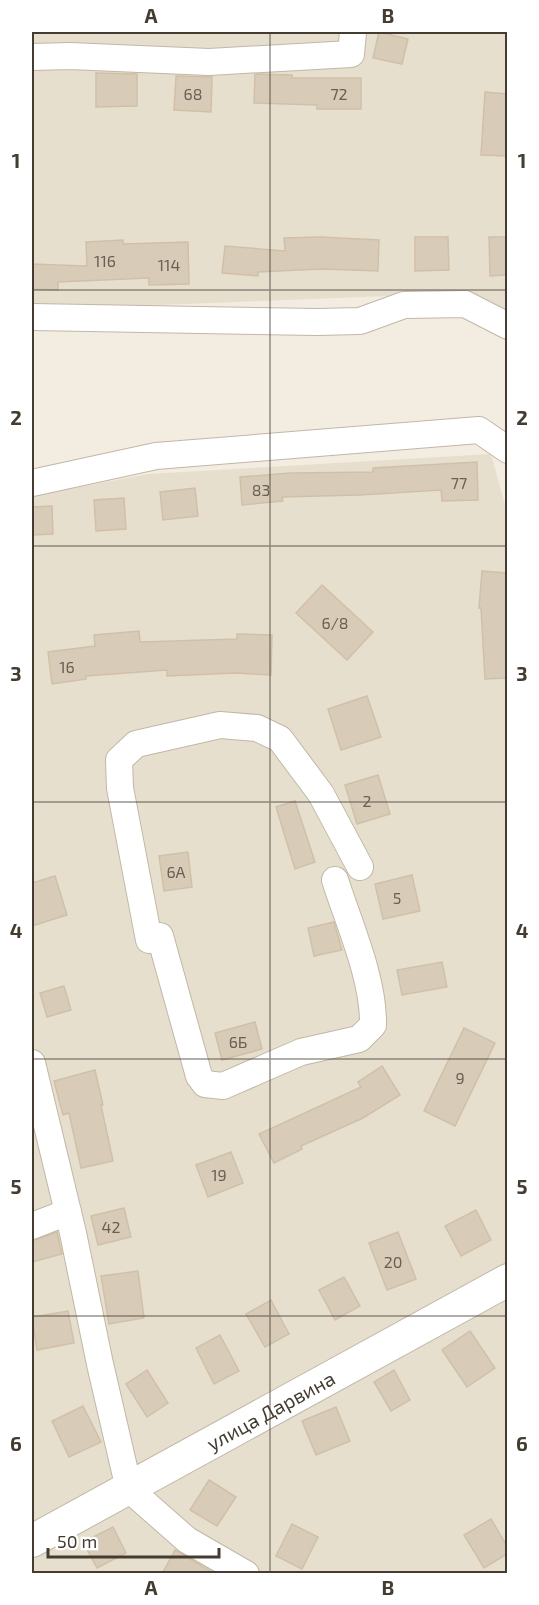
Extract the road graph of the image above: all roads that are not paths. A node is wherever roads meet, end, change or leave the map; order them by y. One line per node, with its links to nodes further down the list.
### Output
1 (353, 32): 2 (street)
2 (32, 57)
3 (32, 317): 4 (street)
4 (507, 326)
5 (507, 450): 6 (street)
6 (32, 483)
7 (360, 867): 8 (street)
8 (334, 880)
9 (32, 1063): 10 (street)
10 (68, 1212): 11 (street); 13 (street)
11 (32, 1226)
12 (507, 1280): 13 (street, улица Дарвина)
13 (129, 1489): 14 (street, улица Дарвина); 15 (street)
14 (32, 1541)
15 (246, 1574)

